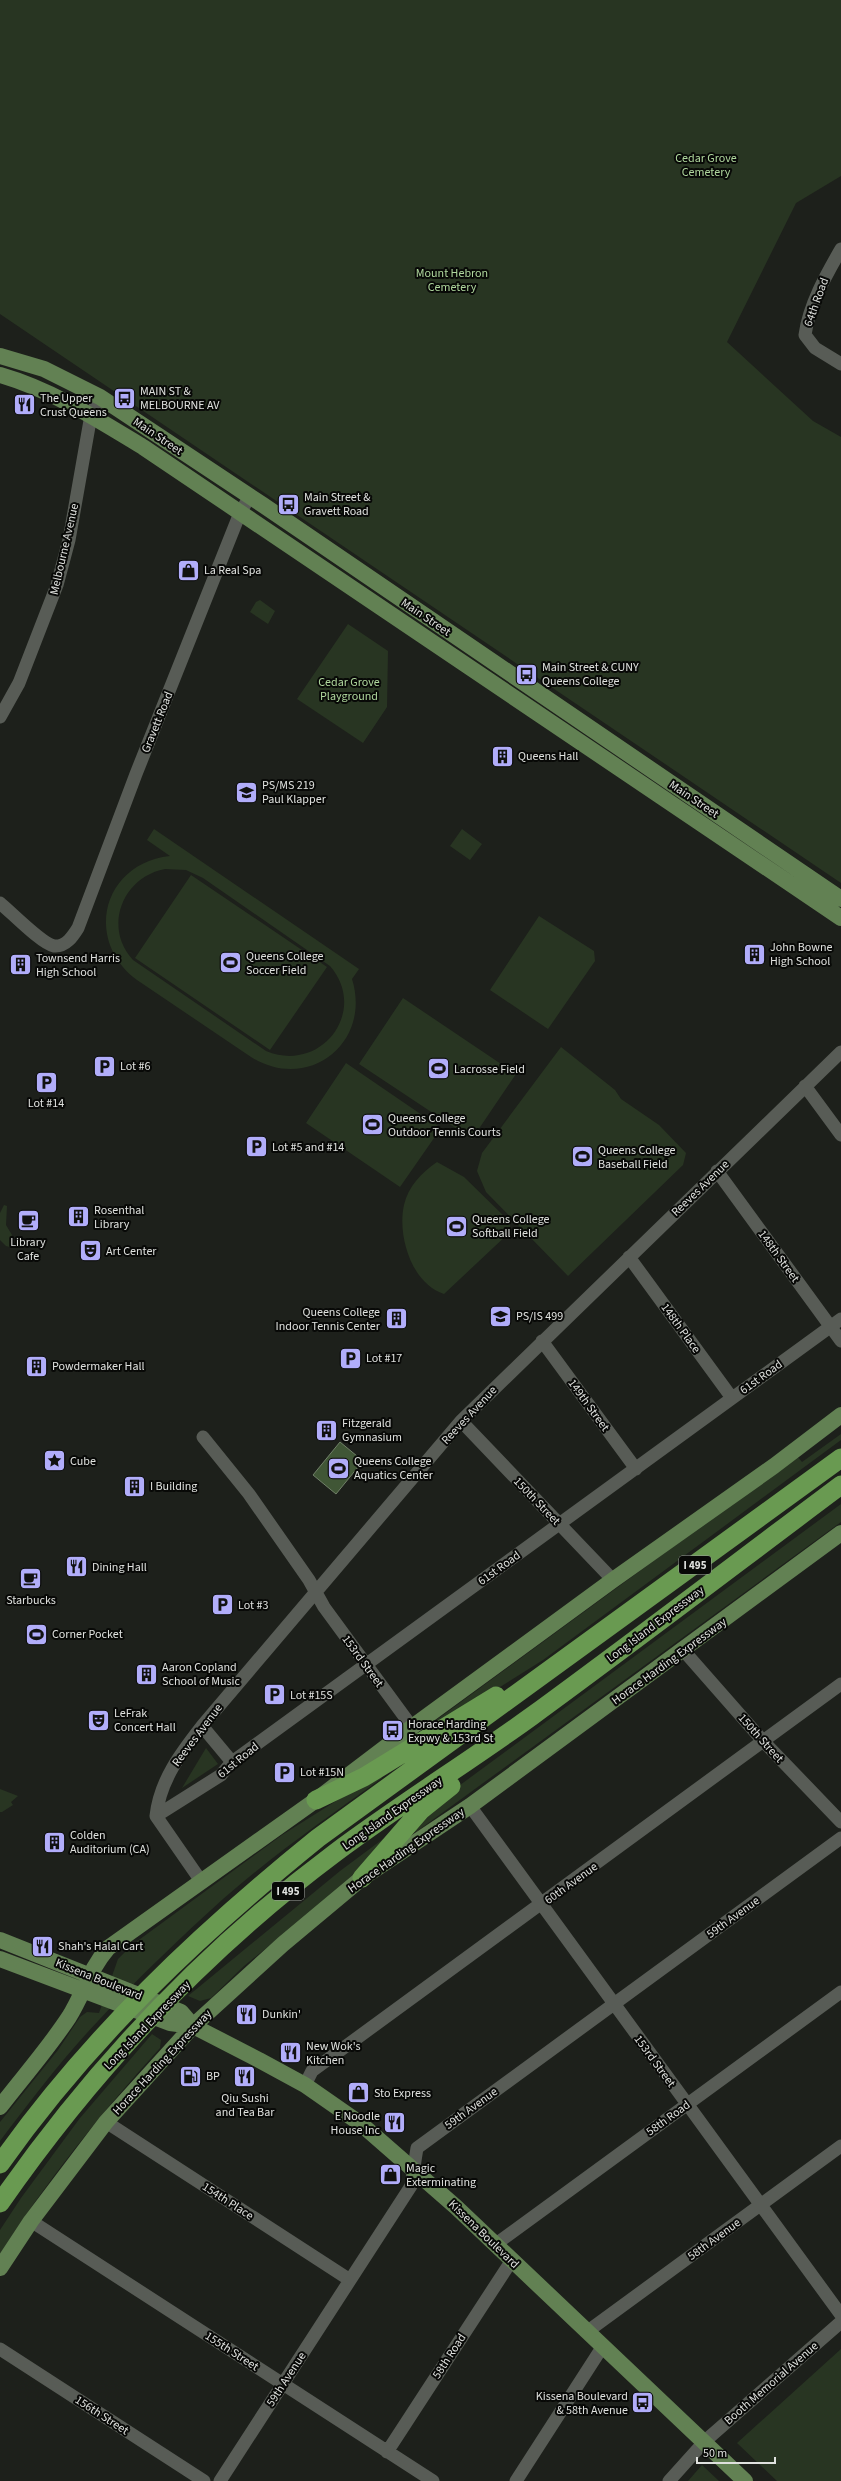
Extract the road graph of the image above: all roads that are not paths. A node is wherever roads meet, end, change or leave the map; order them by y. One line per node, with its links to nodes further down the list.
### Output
1 (841, 249): 3 (street, 64th Road)
2 (0, 356): 5 (main road, Main Street)
3 (841, 364)
4 (0, 375): 6 (main road, Main Street)
5 (100, 398): 6 (street, Melbourne Avenue); 7 (main road, Main Street)
6 (91, 415): 8 (main road, Main Street); 9 (street, Melbourne Avenue)
7 (250, 496): 8 (street, Gravett Road); 10 (main road, Main Street)
8 (240, 513): 11 (street, Gravett Road); 12 (main road, Main Street)
9 (0, 717)
10 (841, 899)
11 (0, 903)
12 (841, 918)
13 (841, 1052): 14 (street, Reeves Avenue)
14 (805, 1086): 15 (street); 16 (street, Reeves Avenue)
15 (841, 1136)
16 (717, 1171): 17 (street, Reeves Avenue); 18 (street, 148th Street)
17 (629, 1257): 19 (street, Reeves Avenue); 21 (street, 148th Place)
18 (836, 1323): 20 (street, 148th Street); 21 (street, 61st Road)
19 (542, 1341): 23 (street, Reeves Avenue); 27 (street, 149th Street)
20 (841, 1341)
21 (732, 1398): 27 (street, 61st Road)
22 (841, 1415): 32 (main road)
23 (461, 1421): 30 (street, 150th Street); 33 (street, Reeves Avenue)
24 (203, 1437): 33 (street, 153rd Street)
25 (841, 1454): 28 (highway)
26 (841, 1458): 28 (highway, Long Island Expressway / I 495)
27 (636, 1469): 30 (street, 61st Road)
28 (824, 1470): 35 (highway, Long Island Expressway / I 495)
29 (841, 1485): 38 (highway, Long Island Expressway / I 495)
30 (559, 1525): 32 (street, 150th Street); 36 (street, 61st Road)
31 (841, 1533): 34 (main road, Horace Harding Expressway)
32 (613, 1580): 40 (main road)
33 (316, 1593): 36 (street, 153rd Street); 39 (street, Reeves Avenue)
34 (684, 1651): 41 (street, 150th Street); 44 (main road, Horace Harding Expressway)
35 (565, 1661): 43 (highway); 64 (highway, Long Island Expressway / I 495)
36 (366, 1665): 40 (street, 153rd Street); 42 (street, 61st Road)
37 (841, 1684): 41 (street, 60th Avenue)
38 (530, 1717): 48 (highway); 66 (highway, Long Island Expressway / I 495)
39 (202, 1726): 42 (street); 45 (street, Reeves Avenue)
40 (412, 1727): 43 (main road)
41 (763, 1741): 46 (street, 150th Street); 50 (street, 60th Avenue)
42 (232, 1762): 45 (street, 61st Road)
43 (316, 1800): 49 (main road)
44 (470, 1806): 48 (main road, Horace Harding Expressway); 50 (street, 153rd Street)
45 (156, 1816): 49 (street)
46 (841, 1822)
47 (841, 1838): 56 (street, 59th Avenue)
48 (362, 1878): 58 (main road, Horace Harding Expressway)
49 (202, 1881): 53 (main road)
50 (542, 1904): 56 (street, 153rd Street); 59 (street, 60th Avenue)
51 (0, 1940): 53 (main road, Kissena Boulevard)
52 (0, 1959): 54 (main road, Kissena Boulevard)
53 (90, 1974): 54 (main road); 57 (main road, Kissena Boulevard)
54 (82, 1990): 57 (main road, Kissena Boulevard); 61 (main road)
55 (841, 1992): 60 (street, 58th Road)
56 (614, 2004): 60 (street, 153rd Street); 65 (street, 59th Avenue)
57 (175, 2017): 58 (main road, Kissena Boulevard)
58 (193, 2026): 59 (main road, Kissena Boulevard); 62 (main road, Horace Harding Expressway)
59 (305, 2085): 65 (main road, Kissena Boulevard)
60 (687, 2105): 67 (street, 153rd Street); 69 (street, 58th Road)
61 (0, 2107)
62 (106, 2122): 68 (main road, Horace Harding Expressway); 72 (street, 154th Place)
63 (841, 2146): 67 (street, 58th Avenue)
64 (0, 2164)
65 (414, 2169): 69 (main road, Kissena Boulevard); 72 (street, 59th Avenue)
66 (0, 2204)
67 (760, 2205): 73 (street, 153rd Street); 75 (street, 58th Avenue)
68 (31, 2221): 71 (main road, Horace Harding Expressway); 78 (street, 155th Street)
69 (496, 2244): 70 (main road, Kissena Boulevard)
70 (512, 2260): 75 (main road, Kissena Boulevard); 80 (street, 58th Road)
71 (0, 2268)
72 (350, 2280): 78 (street, 59th Avenue)
73 (841, 2315)
74 (841, 2322): 79 (street, Booth Memorial Avenue)
75 (588, 2331): 76 (main road, Kissena Boulevard)
76 (603, 2346): 79 (main road, Kissena Boulevard); 84 (street)
77 (0, 2349): 81 (street, 156th Street)
78 (283, 2384): 80 (street, 155th Street); 82 (street, 59th Avenue)
79 (705, 2442): 85 (street, Booth Memorial Avenue); 86 (main road, Kissena Boulevard)
80 (387, 2452): 83 (street, 155th Street)
81 (204, 2481)
82 (220, 2481)
83 (433, 2481)
84 (516, 2481)
85 (669, 2481)
86 (745, 2481)

